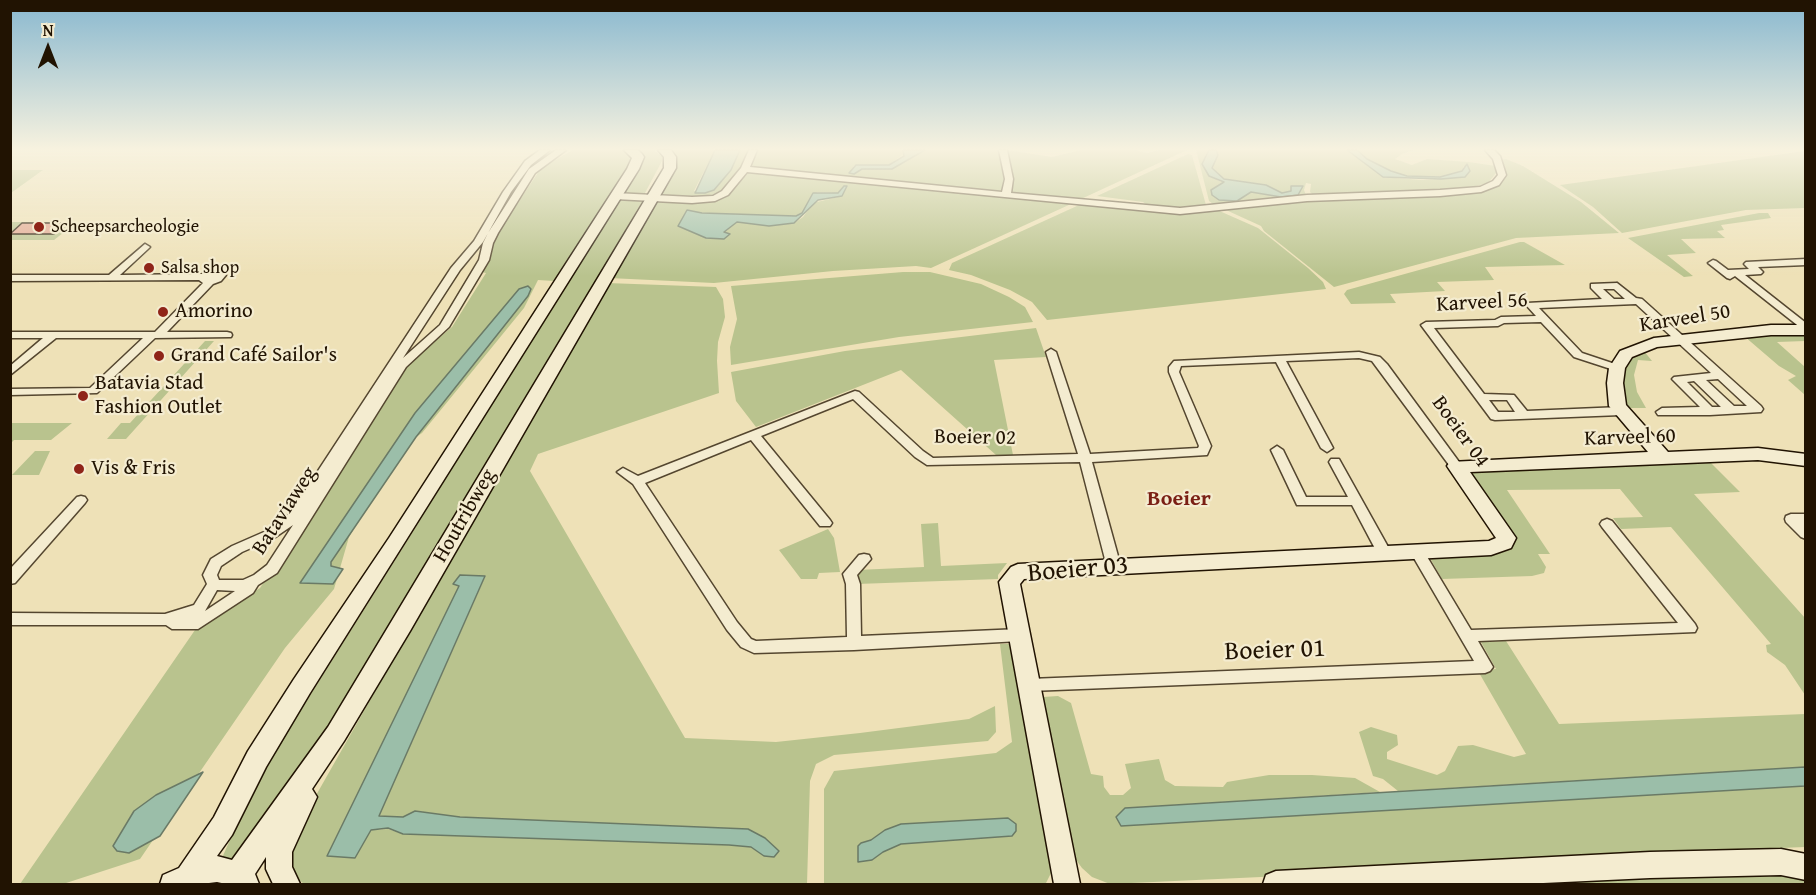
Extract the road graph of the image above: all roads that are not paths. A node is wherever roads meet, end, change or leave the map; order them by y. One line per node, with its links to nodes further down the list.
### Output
1 (507, 192): 62 (street, Bataviaweg)
2 (519, 192): 61 (street, Bataviaweg)
3 (618, 192): 10 (main road, Houtribweg)
4 (655, 192): 11 (main road, Houtribweg)
5 (726, 192): 11 (street)
6 (972, 192): 9 (street)
7 (1007, 192): 9 (street)
8 (1458, 192): 9 (street)
9 (1006, 195)
10 (615, 196): 11 (street); 71 (main road, Houtribweg)
11 (652, 198): 69 (main road, Houtribweg)
12 (145, 247): 16 (street)
13 (1713, 262): 15 (street)
14 (1806, 262): 15 (street)
15 (1731, 274): 21 (street)
16 (113, 276): 17 (street); 24 (street)
17 (10, 278)
18 (1610, 301): 19 (street); 19 (street); 20 (street, Karveel 56)
19 (1633, 301): 26 (street)
20 (1543, 319): 29 (street, Karveel 56); 34 (street, Karveel 56)
21 (1806, 329): 26 (main road, Karveel 50)
22 (10, 335): 23 (street)
23 (53, 335): 24 (street); 30 (street)
24 (155, 335): 25 (street); 33 (street)
25 (227, 335)
26 (1681, 339): 29 (main road, Karveel 50); 31 (street)
27 (1051, 352): 43 (street)
28 (1279, 358): 41 (street); 43 (street, Boeier 04); 47 (street, Boeier 04)
29 (1617, 368): 36 (main road)
30 (10, 372)
31 (1720, 376): 32 (street); 35 (street)
32 (1696, 377): 35 (street); 37 (street)
33 (10, 392)
34 (1480, 397): 39 (street); 39 (street)
35 (1731, 410): 37 (street)
36 (1621, 411): 39 (street); 44 (main road)
37 (1710, 411): 38 (street)
38 (1662, 412)
39 (1524, 415)
40 (753, 435): 43 (street, Boeier 02); 49 (street, Boeier 02); 53 (street)
41 (1327, 448)
42 (1277, 450): 51 (street)
43 (1084, 458): 59 (street)
44 (1664, 459): 45 (main road, Karveel 60); 47 (main road, Karveel 60)
45 (1806, 460)
46 (1335, 462): 51 (street)
47 (1456, 466): 56 (main road, Boeier 04)
48 (623, 472): 49 (street)
49 (637, 481): 67 (street)
50 (81, 500): 60 (street)
51 (1355, 501): 57 (street)
52 (1806, 519): 55 (street)
53 (825, 523)
54 (1607, 524): 66 (street)
55 (1806, 534)
56 (1418, 553): 57 (main road, Boeier 03); 66 (street, Boeier 01)
57 (1385, 554): 59 (main road, Boeier 03)
58 (864, 559): 67 (street)
59 (1114, 567): 65 (main road, Boeier 03)
60 (10, 579)
61 (253, 582): 62 (street, Bataviaweg); 64 (street)
62 (214, 584): 64 (street)
63 (10, 619): 64 (street)
64 (165, 620)
65 (1020, 635): 67 (street); 68 (main road, Boeier 03)
66 (1467, 636): 68 (street, Boeier 01)
67 (854, 644)
68 (1030, 685): 74 (main road, Boeier 03)
69 (336, 734): 72 (main road, Houtribweg); 73 (main road)
70 (1797, 861): 75 (main road)
71 (191, 878): 72 (main road)
72 (242, 880)
73 (287, 885)
74 (1067, 885)
75 (1276, 885)

